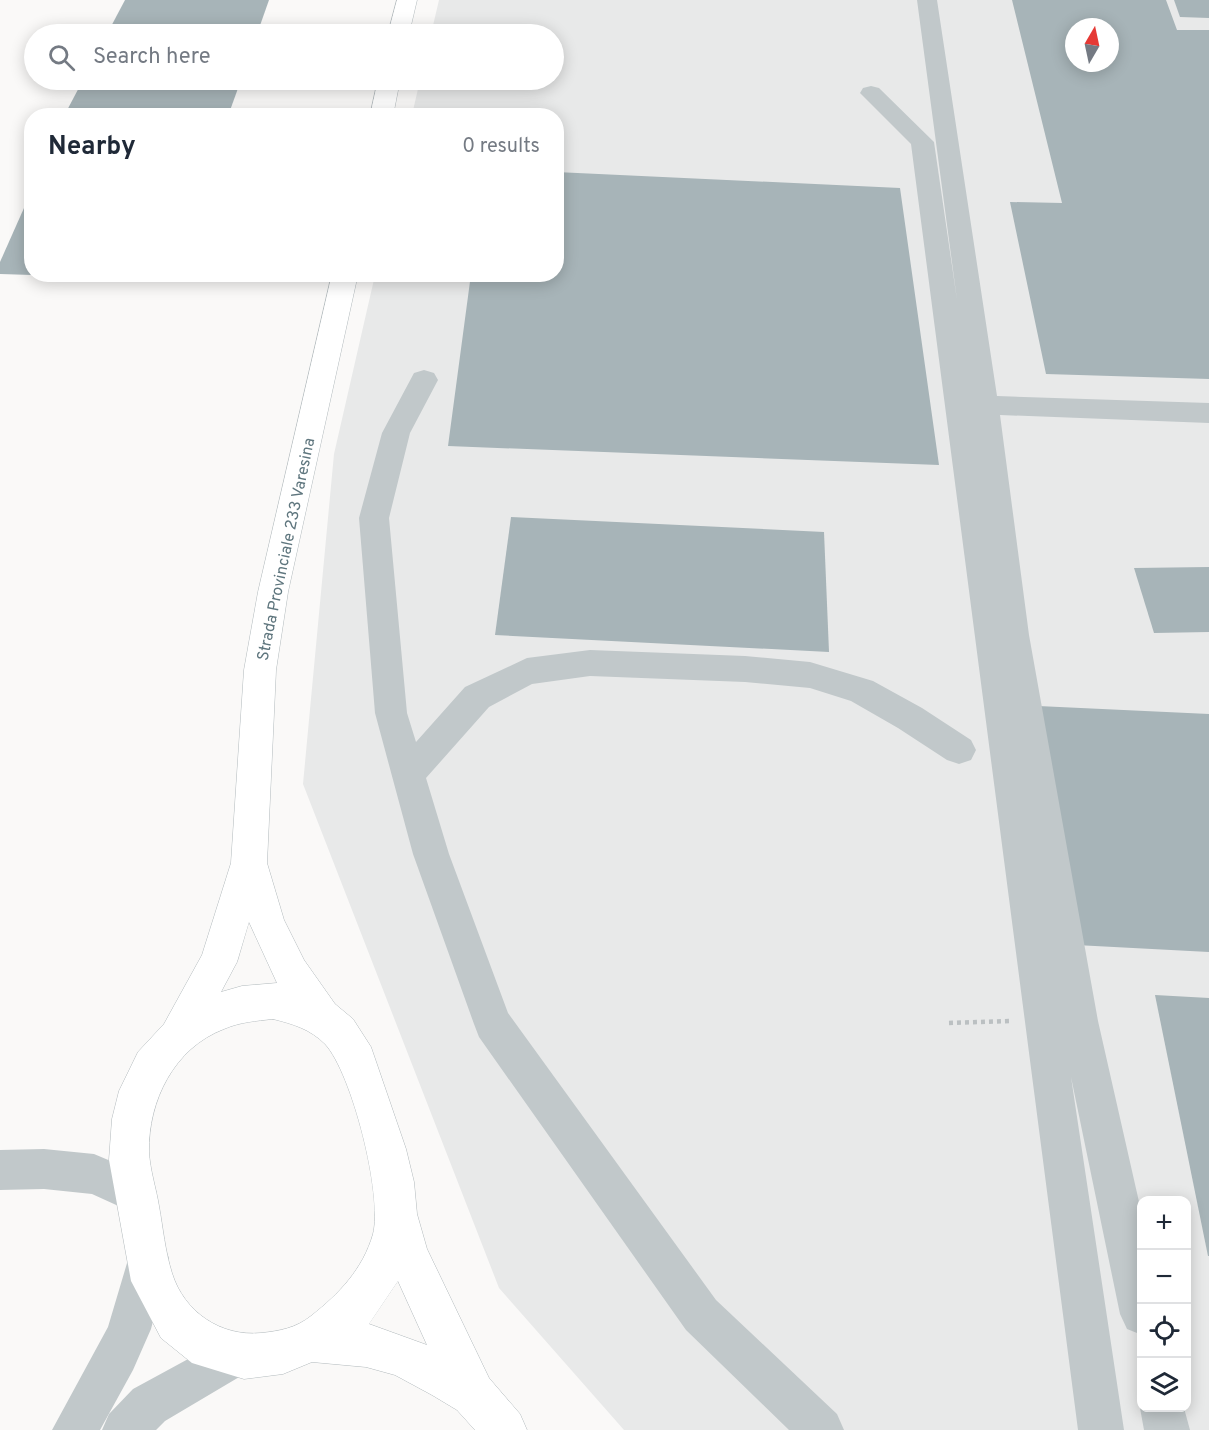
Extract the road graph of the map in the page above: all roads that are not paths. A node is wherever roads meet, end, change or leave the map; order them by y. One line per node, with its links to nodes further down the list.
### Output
1 (407, 0): 3 (main road)
2 (927, 0): 9 (street)
3 (401, 24)
4 (387, 90): 6 (main road)
5 (871, 93): 29 (street)
6 (383, 108)
7 (343, 282): 13 (main road, Strada Provinciale 233 Varesina)
8 (424, 380): 12 (street)
9 (985, 405): 10 (street); 20 (street)
10 (1209, 413)
11 (959, 750): 12 (street)
12 (408, 775): 28 (street)
13 (249, 863): 14 (main road); 15 (main road)
14 (321, 1016): 15 (main road); 18 (main road)
15 (178, 1035): 17 (main road)
16 (0, 1170): 17 (street)
17 (136, 1193): 19 (main road)
18 (396, 1211): 21 (main road); 23 (main road)
19 (148, 1258): 22 (main road); 25 (street)
20 (1140, 1304)
21 (314, 1341): 22 (main road); 23 (main road)
22 (236, 1355): 26 (street)
23 (473, 1394): 27 (main road)
24 (1163, 1412): 30 (street)
25 (75, 1430)
26 (125, 1430)
27 (504, 1430)
28 (821, 1430)
29 (1101, 1430)
30 (1167, 1430)

